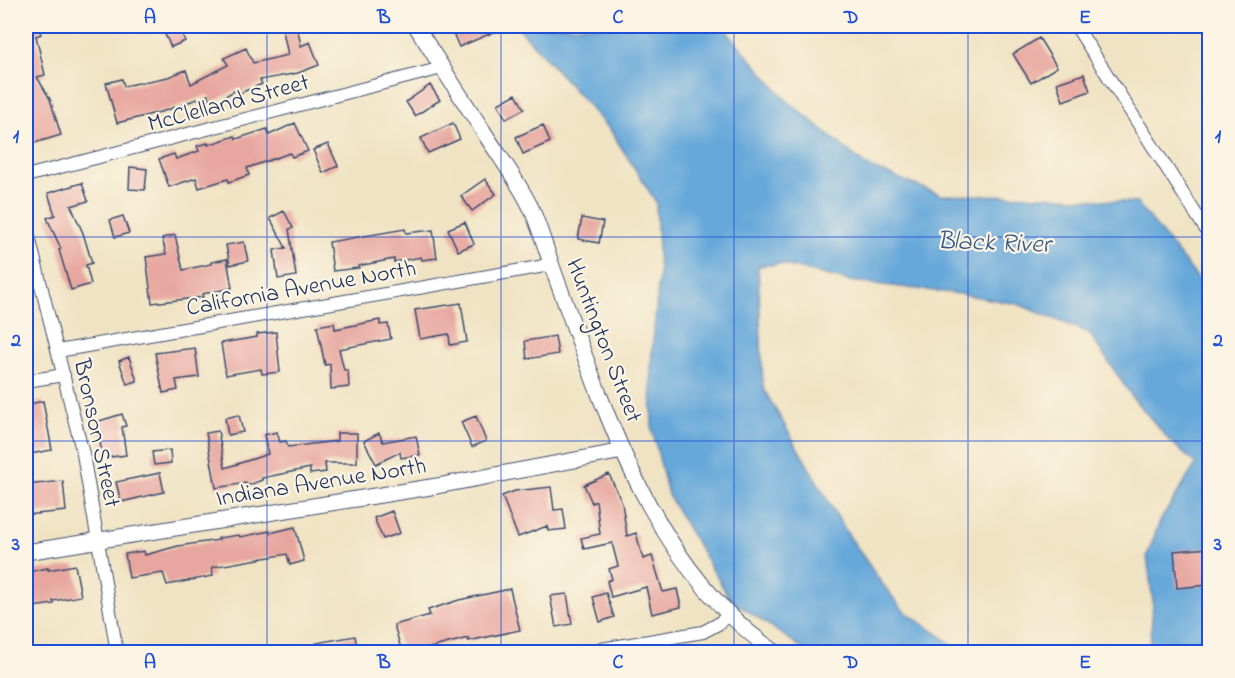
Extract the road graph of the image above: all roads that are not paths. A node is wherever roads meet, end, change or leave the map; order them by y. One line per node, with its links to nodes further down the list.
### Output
1 (416, 26): 3 (street, Huntington Street)
2 (1076, 26): 6 (street)
3 (442, 68): 4 (street, McClelland Street); 7 (street, Huntington Street)
4 (26, 176)
5 (26, 225): 8 (street, Bronson Street)
6 (1209, 236)
7 (551, 263): 8 (street, California Avenue North); 11 (street, Huntington Street)
8 (58, 351): 9 (street, Bronson Street)
9 (64, 375): 10 (street); 12 (street, Bronson Street)
10 (26, 381)
11 (623, 452): 12 (street, Indiana Avenue North); 14 (street, Huntington Street)
12 (99, 540): 13 (street, Indiana Avenue North); 15 (street, Bronson Street)
13 (26, 552)
14 (729, 615): 16 (street); 17 (street, Huntington Street)
15 (117, 652)
16 (583, 652)
17 (775, 652)

